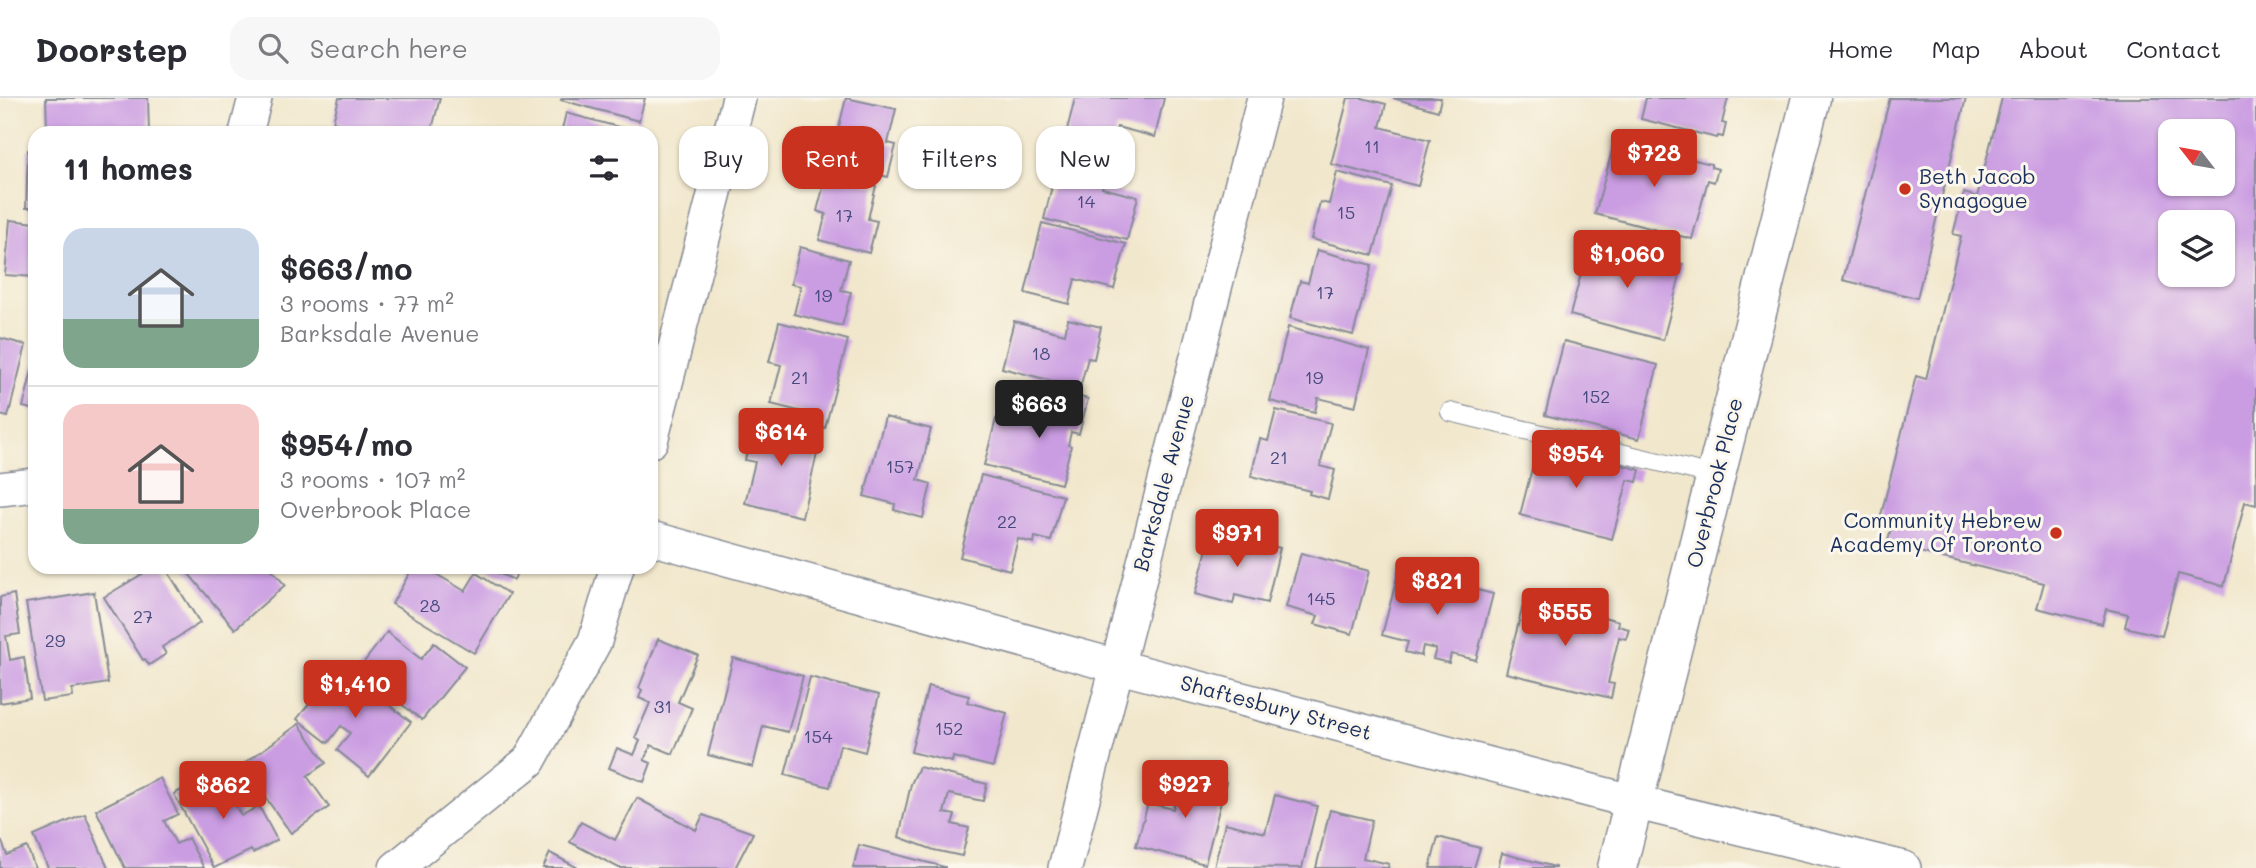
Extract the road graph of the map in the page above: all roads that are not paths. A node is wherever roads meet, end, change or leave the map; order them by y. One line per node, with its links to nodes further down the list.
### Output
1 (255, 98): 5 (street)
2 (739, 98): 7 (street)
3 (1264, 98): 13 (street, Barksdale Avenue)
4 (1811, 98): 8 (street, Overbrook Place)
5 (248, 126)
6 (1450, 412): 8 (lane)
7 (658, 414)
8 (1717, 476): 14 (street, Overbrook Place)
9 (28, 486): 10 (street)
10 (0, 489)
11 (658, 540): 13 (street, Shaftesbury Street)
12 (615, 574): 15 (street)
13 (1116, 666): 14 (street, Shaftesbury Street); 16 (street, Barksdale Avenue)
14 (1634, 802): 17 (street, Overbrook Place); 18 (street, Shaftesbury Street)
15 (396, 868)
16 (1065, 868)
17 (1617, 868)
18 (1905, 868)

